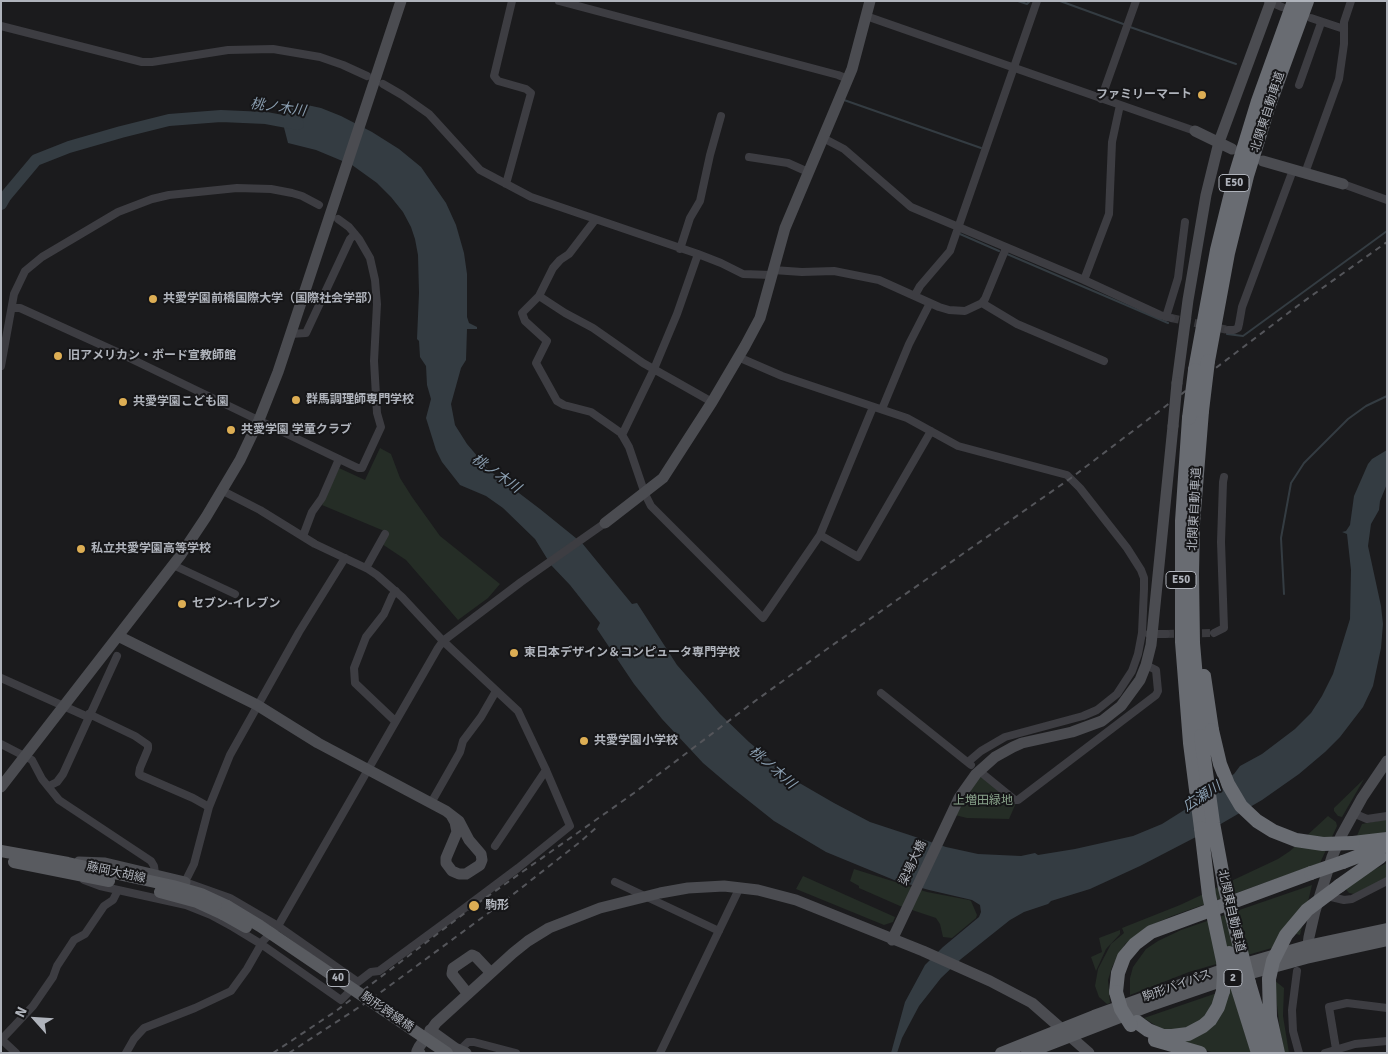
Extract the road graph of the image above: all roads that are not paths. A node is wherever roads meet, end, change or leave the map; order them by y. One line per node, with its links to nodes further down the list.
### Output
1 (401, 1): 52 (street)
2 (512, 1): 32 (street)
3 (559, 1): 18 (street)
4 (870, 1): 11 (street)
5 (1037, 1): 16 (street)
6 (1136, 1): 21 (street)
7 (1307, 1): 59 (highway, 北関東自動車道 / E50, bridge)
8 (1351, 1): 15 (street)
9 (1270, 2): 10 (street); 26 (street, 梁場大橋)
10 (1288, 4): 59 (highway, 北関東自動車道 / E50, bridge)
11 (866, 16): 16 (street); 18 (street)
12 (1311, 18): 13 (street)
13 (1321, 23): 15 (street); 20 (street)
14 (1, 26): 17 (street)
15 (1344, 29): 30 (street)
16 (1013, 67): 21 (street); 39 (street)
17 (367, 76)
18 (848, 79): 25 (street)
19 (383, 84): 32 (street)
20 (1299, 85)
21 (1101, 99): 22 (street)
22 (1120, 105): 24 (street); 45 (street)
23 (721, 116): 41 (street)
24 (1195, 131): 26 (street)
25 (823, 138): 31 (street); 39 (street)
26 (1219, 142): 27 (street); 77 (street, 梁場大橋, bridge)
27 (1232, 149)
28 (749, 157): 31 (street)
29 (1263, 161): 30 (street)
30 (1299, 171): 33 (street); 51 (street)
31 (808, 172): 44 (street)
32 (506, 184): 37 (street)
33 (1343, 184): 34 (street)
34 (1387, 200)
35 (319, 205): 50 (street)
36 (338, 219): 40 (street)
37 (595, 220): 41 (street); 47 (street)
38 (1185, 222): 45 (street)
39 (958, 227): 42 (street); 46 (street)
40 (355, 234): 52 (street); 63 (street)
41 (680, 248): 43 (street)
42 (1006, 248): 45 (street); 49 (street)
43 (698, 254): 44 (street); 56 (street)
44 (772, 272): 46 (street); 53 (street)
45 (1084, 280)
46 (915, 295): 48 (street)
47 (539, 296): 56 (street); 62 (street)
48 (930, 303): 49 (street); 58 (street)
49 (982, 303): 54 (street)
50 (12, 308): 55 (street); 60 (street)
51 (1228, 330)
52 (290, 334): 60 (street)
53 (738, 358): 57 (street); 58 (street)
54 (1104, 361)
55 (1, 366)
56 (654, 369): 57 (street); 62 (street)
57 (712, 402): 66 (street)
58 (877, 408): 61 (street); 69 (street)
59 (1196, 414): 90 (highway, 北関東自動車道 / E50); 90 (highway, 北関東自動車道 / E50)
60 (259, 420): 63 (street); 65 (street)
61 (930, 431): 69 (street); 77 (street)
62 (622, 435): 66 (street)
63 (339, 460): 70 (street)
64 (1224, 477): 76 (street)
65 (223, 491): 70 (street); 72 (street)
66 (645, 494): 67 (street); 69 (street)
67 (604, 523): 80 (street)
68 (385, 534): 73 (street)
69 (820, 535)
70 (303, 536): 71 (street)
71 (344, 558): 73 (street); 86 (street)
72 (173, 566): 75 (street); 79 (street)
73 (366, 568): 74 (street)
74 (396, 591): 80 (street); 89 (street)
75 (235, 594)
76 (1214, 632)
77 (1147, 633): 78 (street); 82 (street, 梁場大橋); 85 (street)
78 (1166, 634)
79 (118, 636): 86 (street); 87 (street)
80 (443, 641): 84 (street); 89 (street)
81 (117, 656): 88 (street)
82 (1146, 665): 96 (street); 126 (street, 梁場大橋)
83 (1, 678): 87 (street)
84 (496, 691): 95 (street); 99 (street)
85 (881, 693)
86 (257, 705): 94 (street); 100 (street)
87 (62, 707): 88 (street); 92 (street)
88 (88, 716): 97 (street); 100 (street)
89 (395, 721): 94 (street)
90 (1201, 736): 104 (highway, 北関東自動車道 / E50); 105 (highway, bridge); 133 (highway, 北関東自動車道 / E50, bridge)
91 (1, 744): 92 (street)
92 (26, 756): 97 (street); 98 (street)
93 (1387, 762): 101 (street)
94 (368, 769): 99 (street); 123 (street)
95 (546, 770): 107 (street); 132 (street)
96 (983, 774)
97 (49, 786): 113 (street)
98 (1, 787)
99 (431, 803): 102 (street)
100 (209, 807): 116 (street)
101 (1353, 813): 103 (street); 120 (street)
102 (451, 815): 102 (street)
103 (1387, 816)
104 (1201, 828): 133 (highway, 北関東自動車道 / E50, bridge); 136 (highway, bridge)
105 (1387, 839)
106 (1387, 845): 112 (highway)
107 (495, 846)
108 (1, 851): 111 (main road, 藤岡大胡線 / 40)
109 (1383, 856): 112 (highway); 156 (highway, bridge)
110 (1, 860): 114 (main road, 藤岡大胡線 / 40)
111 (68, 863): 113 (street); 122 (main road, 藤岡大胡線 / 40)
112 (1342, 865): 136 (highway)
113 (155, 873): 116 (street)
114 (80, 875): 119 (street); 122 (main road, 藤岡大胡線 / 40)
115 (1387, 881): 120 (street)
116 (185, 882): 123 (street)
117 (615, 882): 121 (street)
118 (740, 887): 121 (street); 125 (street); 126 (street)
119 (116, 890): 128 (street); 139 (street)
120 (1320, 895): 129 (street)
121 (644, 897): 125 (street); 131 (street)
122 (225, 910): 146 (main road, 駒形跨線橋 / 40, bridge); 147 (main road, 駒形跨線橋 / 40, bridge)
123 (278, 926): 128 (street); 132 (street)
124 (1387, 929): 129 (main road, 駒形バイパス / 2)
125 (719, 931): 149 (street)
126 (892, 940): 138 (street)
127 (1387, 940): 129 (main road, 駒形バイパス / 2)
128 (261, 944): 132 (street); 142 (street)
129 (1307, 952): 138 (main road, 駒形バイパス / 2)
130 (1297, 971): 157 (street)
131 (491, 973): 134 (street); 134 (street)
132 (358, 982)
133 (1243, 985): 154 (highway, 北関東自動車道 / E50); 155 (highway, 北関東自動車道 / E50)
134 (468, 994): 137 (street)
135 (1387, 1008): 141 (street)
136 (1134, 1023): 153 (highway)
137 (430, 1030): 143 (street); 144 (street)
138 (1067, 1033): 150 (main road, 駒形バイパス / 2); 151 (main road, 駒形バイパス / 2); 152 (street)
139 (2, 1039): 145 (street)
140 (1387, 1041): 141 (street)
141 (1336, 1050): 158 (street)
142 (130, 1051)
143 (464, 1051): 148 (street)
144 (418, 1052)
145 (16, 1053)
146 (433, 1053)
147 (447, 1053)
148 (516, 1053)
149 (660, 1053)
150 (1001, 1053)
151 (1027, 1053)
152 (1089, 1053)
153 (1200, 1053)
154 (1258, 1053)
155 (1270, 1053)
156 (1278, 1053)
157 (1299, 1053)
158 (1325, 1053)

